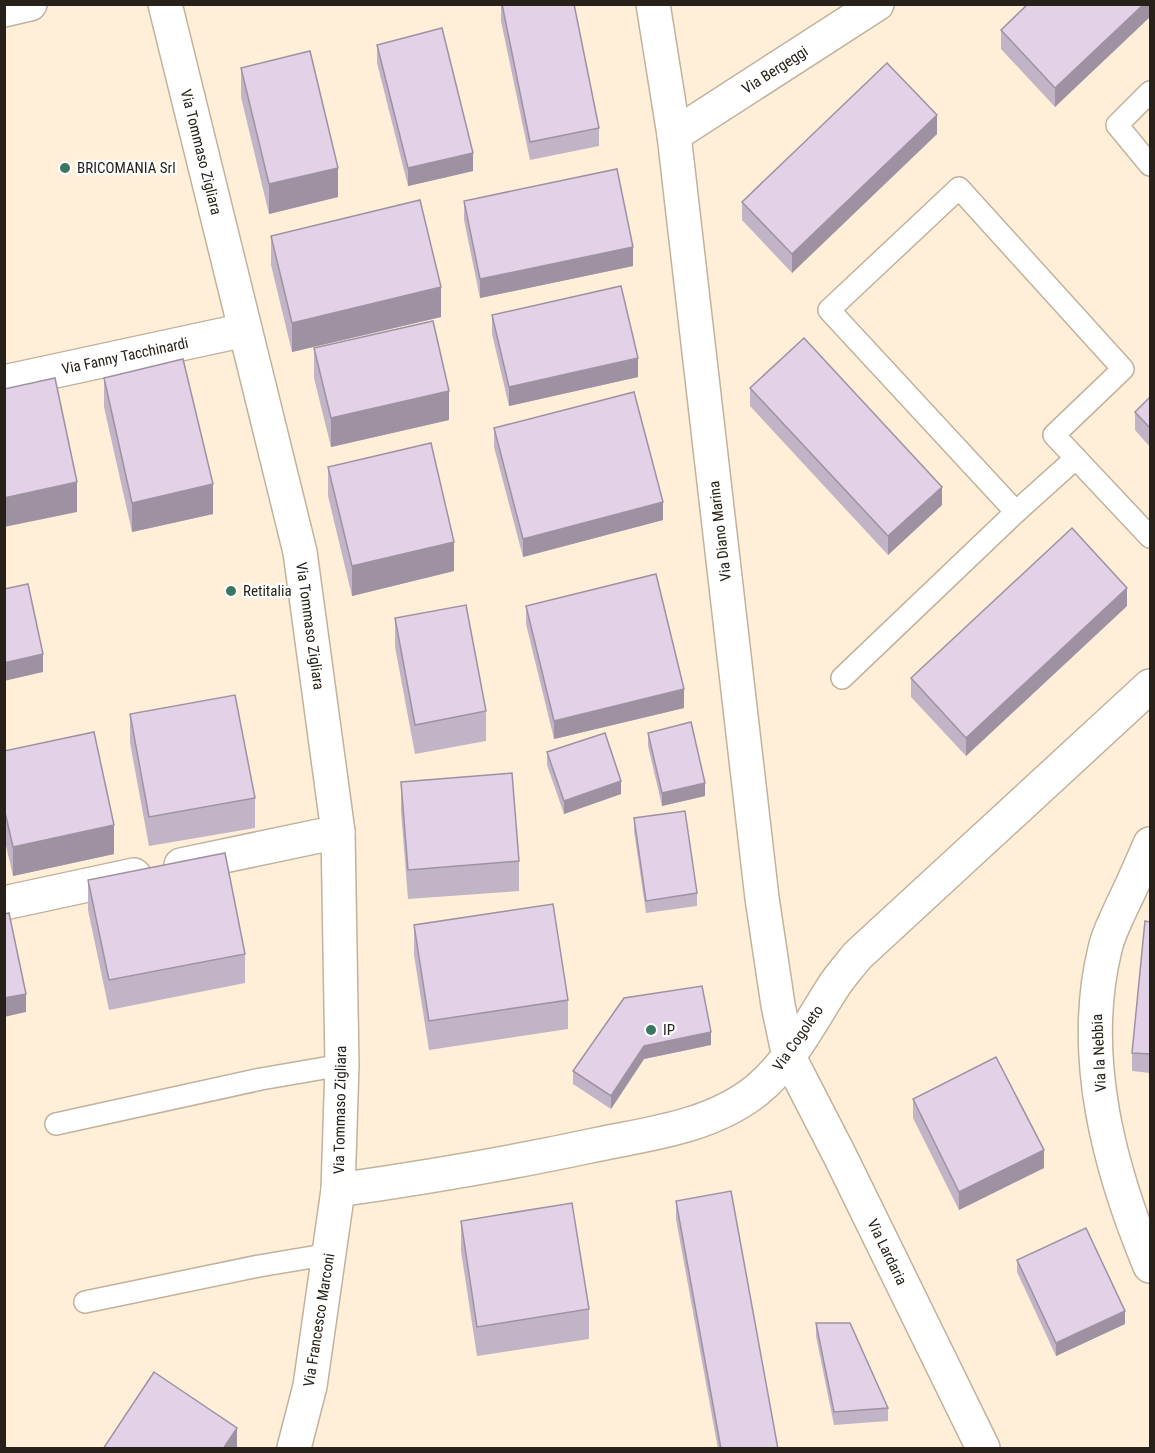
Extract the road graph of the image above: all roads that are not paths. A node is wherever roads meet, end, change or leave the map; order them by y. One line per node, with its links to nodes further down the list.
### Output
1 (30, 4): 5 (street)
2 (165, 4): 9 (street, Via Tommaso Zigliara)
3 (653, 4): 7 (street, Via Diano Marina)
4 (877, 4): 7 (street, Via Bergeggi)
5 (4, 10)
6 (1150, 92): 8 (lane)
7 (674, 135): 19 (street, Via Diano Marina)
8 (1150, 165)
9 (245, 330): 10 (street, Via Fanny Tacchinardi); 16 (street, Via Tommaso Zigliara)
10 (4, 382)
11 (1076, 458): 12 (lane); 12 (lane); 13 (lane)
12 (1016, 512): 14 (lane)
13 (1150, 537)
14 (842, 678)
15 (1150, 686): 19 (street, Via Cogoleto)
16 (338, 832): 18 (street); 20 (street, Via Tommaso Zigliara)
17 (1150, 844): 24 (street, Via la Nebbia)
18 (4, 903)
19 (789, 1057): 22 (street, Via Cogoleto); 27 (street, Via Lardaria)
20 (342, 1065): 21 (lane); 22 (street, Via Tommaso Zigliara)
21 (56, 1124)
22 (338, 1190): 23 (street, Via Francesco Marconi)
23 (330, 1254): 25 (lane); 26 (street, Via Francesco Marconi)
24 (1150, 1266)
25 (85, 1302)
26 (294, 1449)
27 (983, 1449)

